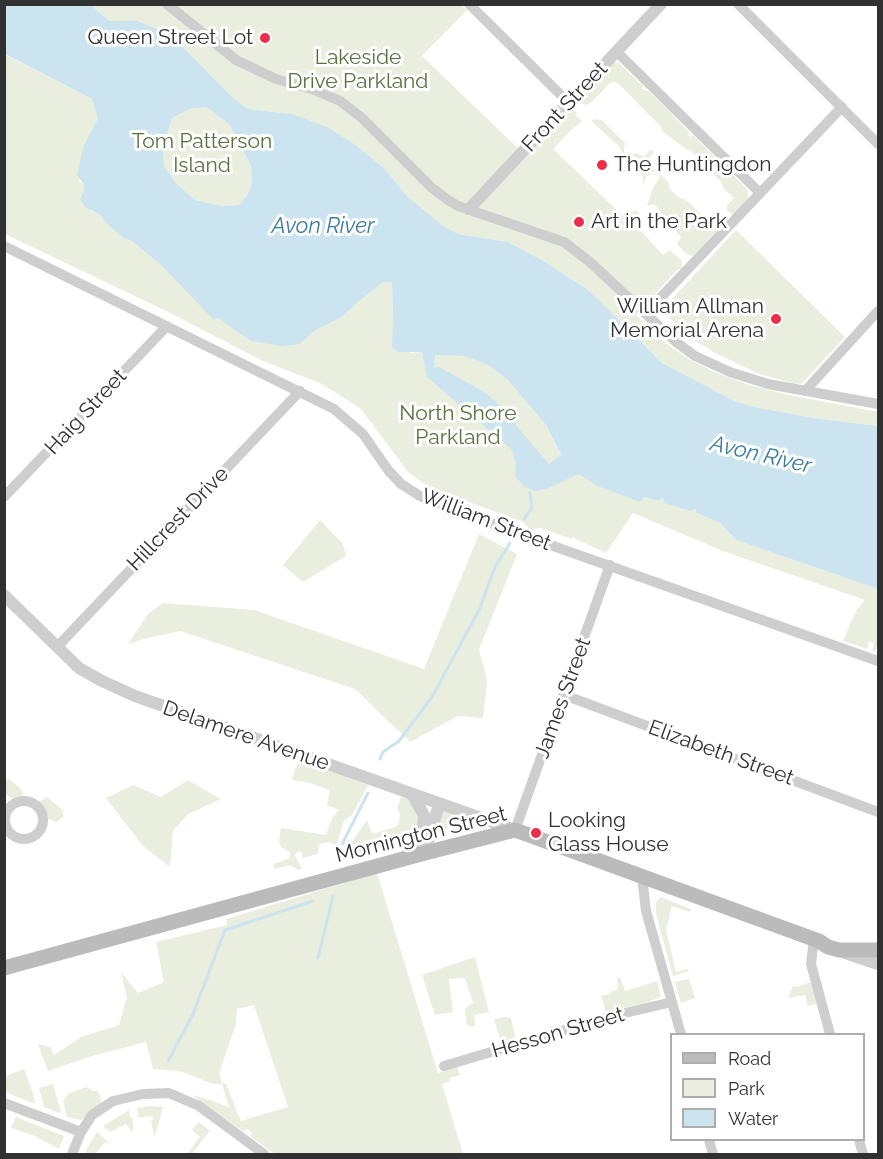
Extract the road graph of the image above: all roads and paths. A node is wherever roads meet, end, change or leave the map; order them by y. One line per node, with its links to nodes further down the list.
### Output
1 (167, 4): 10 (street)
2 (468, 4): 6 (street)
3 (661, 4): 5 (street, Front Street)
4 (738, 4): 7 (street)
5 (616, 52): 6 (street, Front Street); 9 (street)
6 (569, 103): 10 (street, Front Street)
7 (842, 107): 8 (street); 9 (street)
8 (879, 144)
9 (760, 193): 13 (street)
10 (469, 209): 13 (street)
11 (4, 246): 14 (street, William Street)
12 (879, 311): 16 (street)
13 (646, 313): 16 (street)
14 (166, 326): 15 (street, William Street); 18 (street, Haig Street)
15 (300, 391): 19 (street, William Street); 21 (street, Hillcrest Drive)
16 (805, 391): 17 (street)
17 (879, 404)
18 (4, 497)
19 (610, 565): 22 (street, William Street); 23 (street, James Street)
20 (4, 595): 21 (street, Delamere Avenue)
21 (57, 647): 24 (street, Delamere Avenue)
22 (879, 661)
23 (564, 695): 26 (street, Elizabeth Street); 27 (street, James Street)
24 (412, 794): 25 (street, Delamere Avenue); 29 (street)
25 (439, 804): 27 (street, Delamere Avenue); 28 (street)
26 (879, 812)
27 (515, 830): 28 (main road, Mornington Street); 30 (main road, Mornington Street)
28 (425, 853): 29 (main road, Mornington Street)
29 (407, 858): 35 (main road, Mornington Street)
30 (642, 877): 31 (main road, Mornington Street); 36 (street)
31 (814, 939): 32 (main road, Mornington Street); 38 (street)
32 (838, 950): 33 (main road, Mornington Street); 34 (street, Mornington Street)
33 (879, 950)
34 (879, 964)
35 (4, 968)
36 (672, 1002): 37 (street); 39 (street, Hesson Street)
37 (680, 1033)
38 (829, 1033)
39 (444, 1066)
40 (4, 1102): 41 (street)
41 (81, 1132): 42 (street); 43 (street)
42 (72, 1155)
43 (264, 1155)

